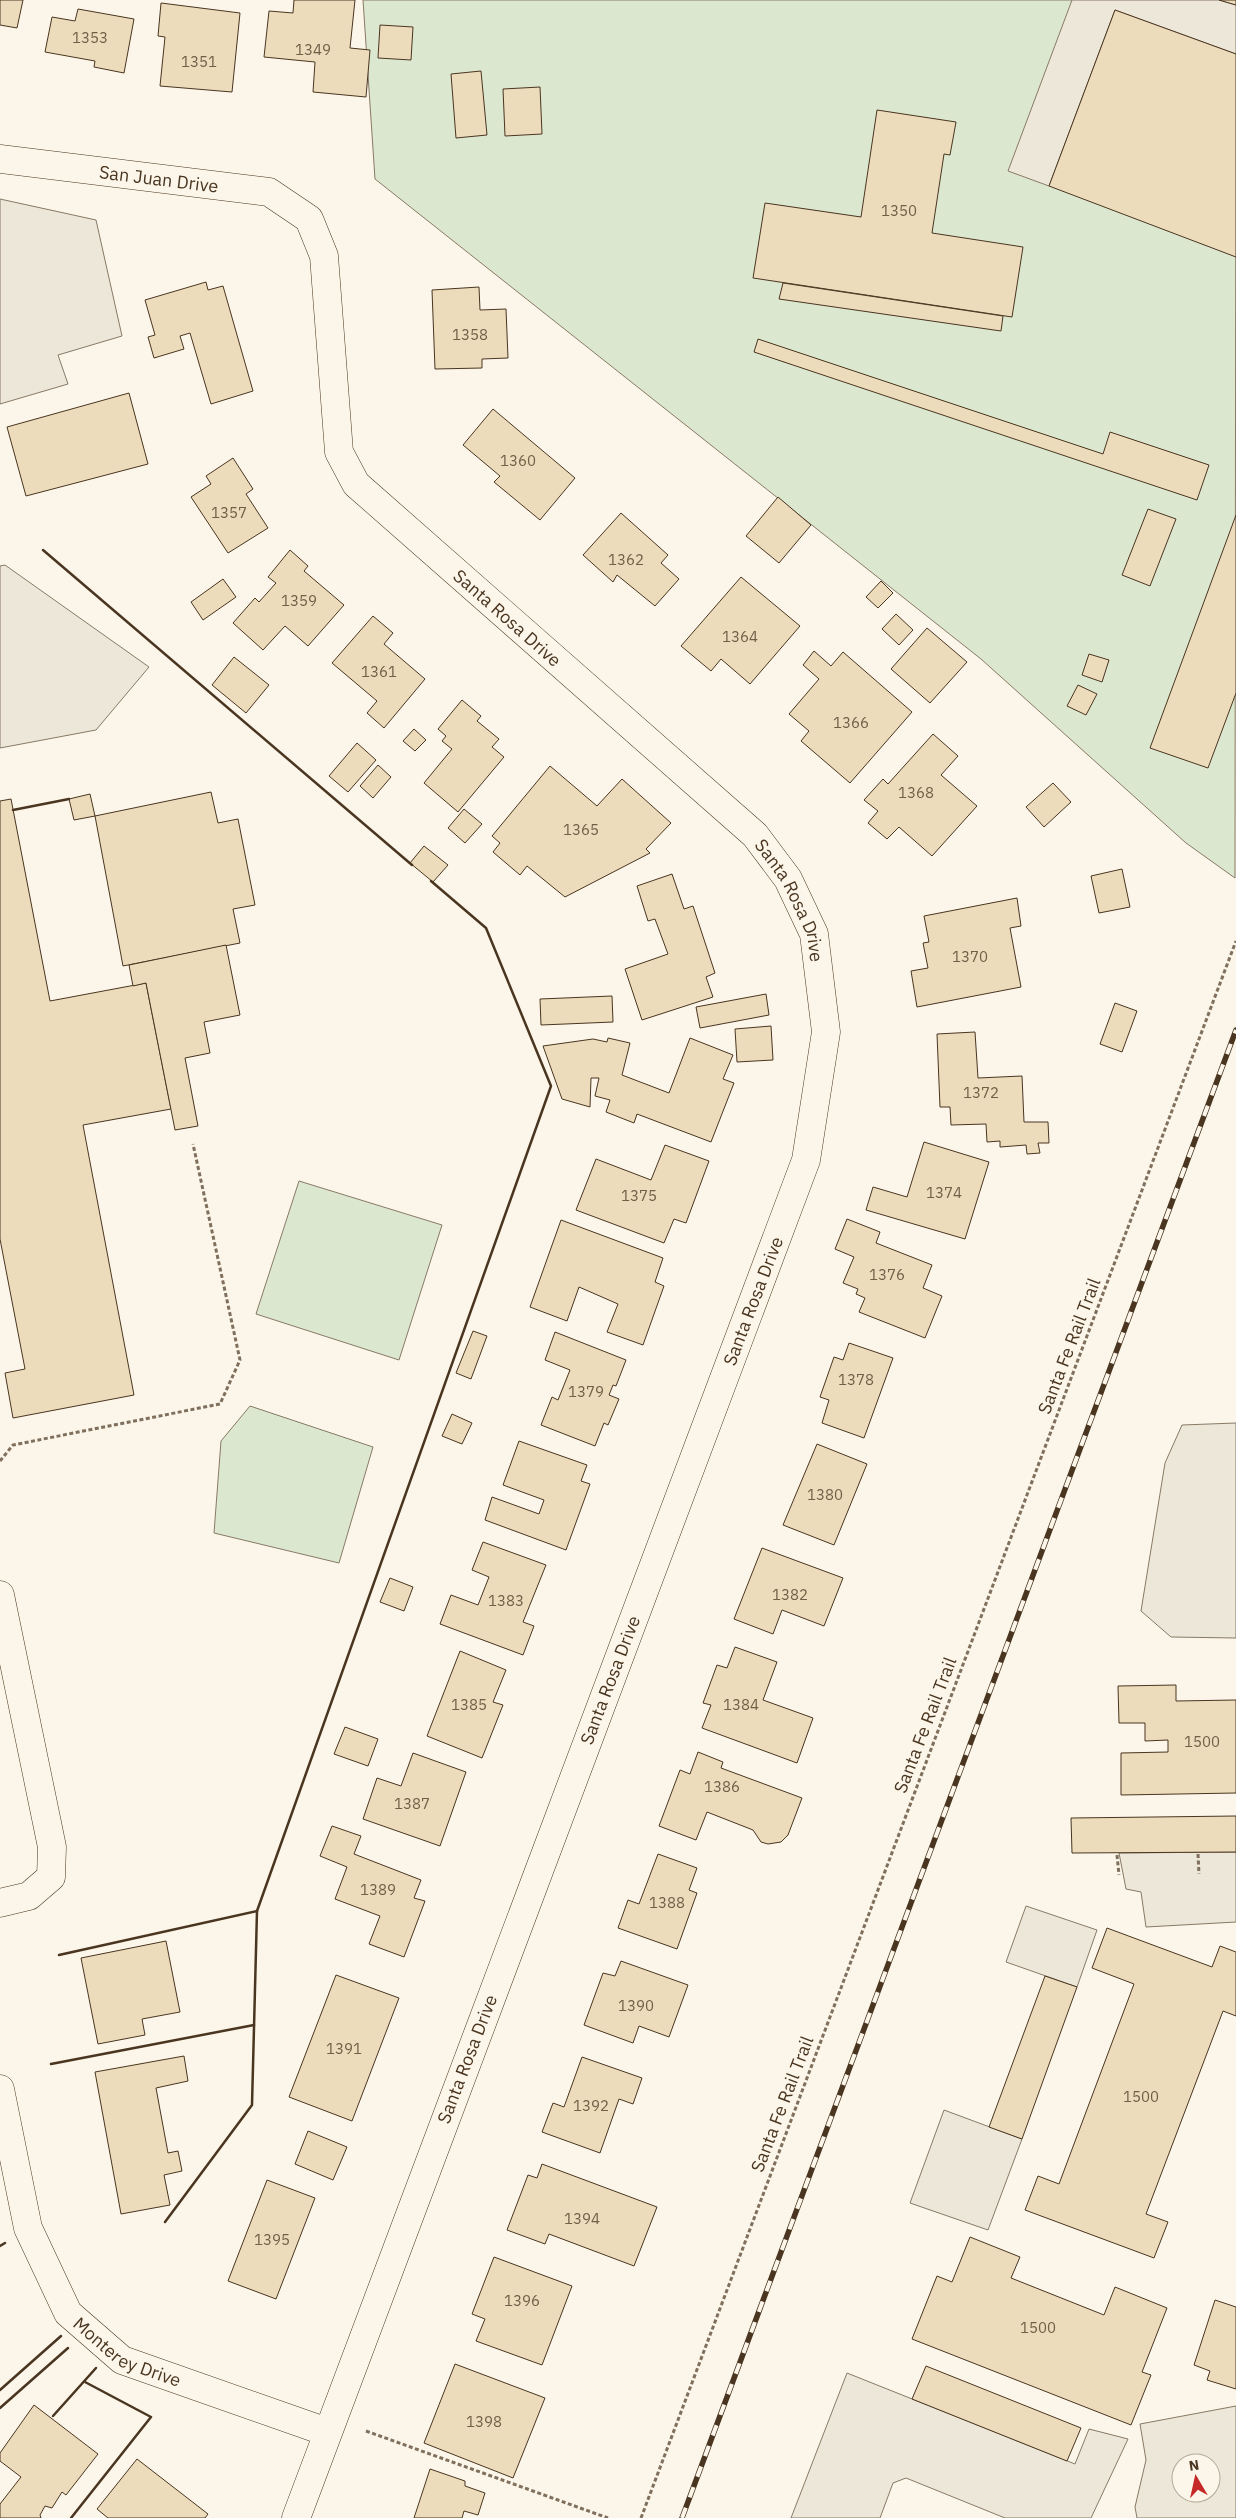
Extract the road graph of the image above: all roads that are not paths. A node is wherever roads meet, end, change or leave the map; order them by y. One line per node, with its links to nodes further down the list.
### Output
1 (0, 159): 2 (street, San Juan Drive)
2 (309, 219): 6 (street, Santa Rosa Drive)
3 (0, 1595): 4 (street)
4 (0, 1903)
5 (0, 2090): 6 (street, Monterey Drive)
6 (327, 2432): 7 (street, Santa Rosa Drive)
7 (296, 2518)

